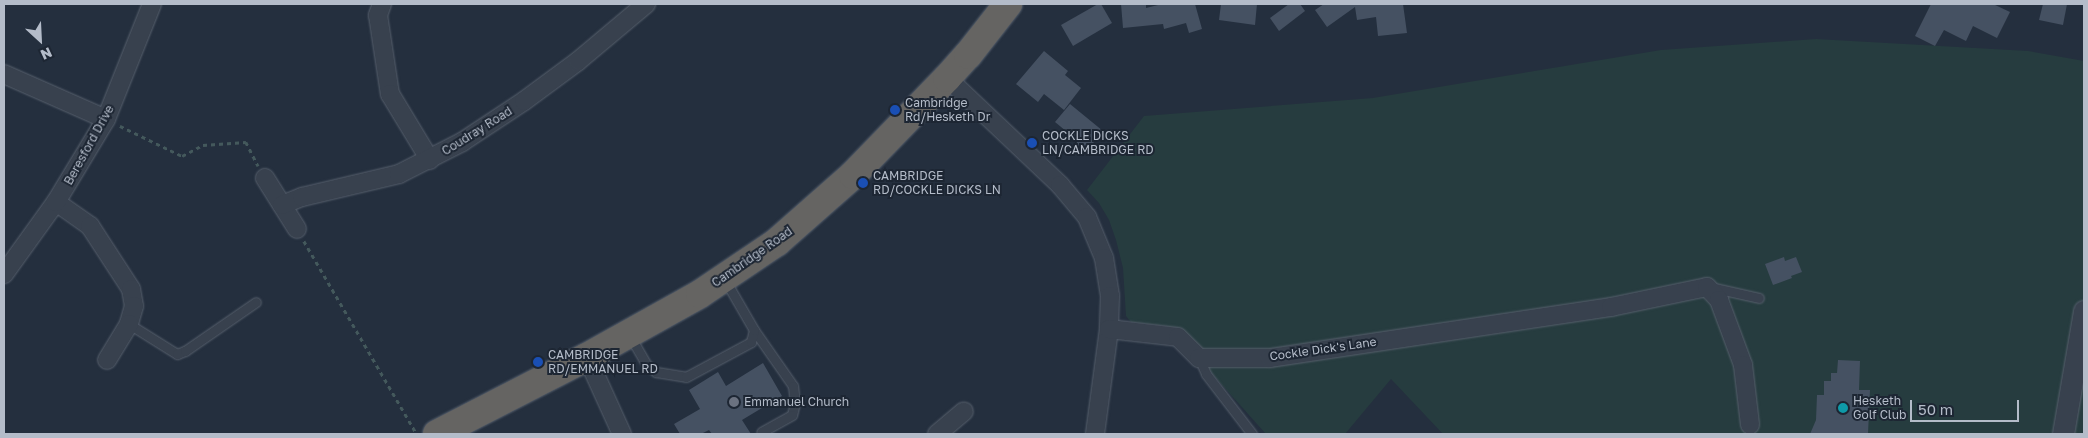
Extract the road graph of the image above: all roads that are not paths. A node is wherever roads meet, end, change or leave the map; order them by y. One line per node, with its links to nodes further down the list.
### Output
1 (152, 4): 7 (street, Beresford Drive)
2 (382, 4): 8 (street)
3 (646, 4): 8 (street, Coudray Road)
4 (1008, 4): 6 (highway, Cambridge Road)
5 (4, 74): 7 (street)
6 (947, 78): 14 (highway, Cambridge Road); 20 (street)
7 (106, 119): 10 (street, Beresford Drive)
8 (430, 160): 11 (street, Coudray Road)
9 (265, 178): 11 (street)
10 (56, 202): 13 (street, Beresford Drive); 19 (street)
11 (282, 205): 12 (street)
12 (297, 229)
13 (4, 274)
14 (724, 278): 21 (lane); 22 (highway, Cambridge Road)
15 (1707, 287): 16 (lane); 24 (street, Cockle Dick's Lane); 27 (street)
16 (1759, 298)
17 (256, 302): 19 (lane)
18 (2084, 311): 34 (street)
19 (129, 324): 25 (street)
20 (1109, 329): 24 (street); 32 (street)
21 (754, 330): 22 (lane); 28 (lane)
22 (629, 334): 23 (highway, Cambridge Road)
23 (588, 357): 29 (highway, Cambridge Road); 30 (street)
24 (1199, 358): 33 (lane)
25 (107, 360)
26 (965, 411): 31 (street)
27 (1748, 431)
28 (762, 432)
29 (437, 434)
30 (622, 434)
31 (937, 434)
32 (1095, 434)
33 (1252, 434)
34 (2063, 434)

